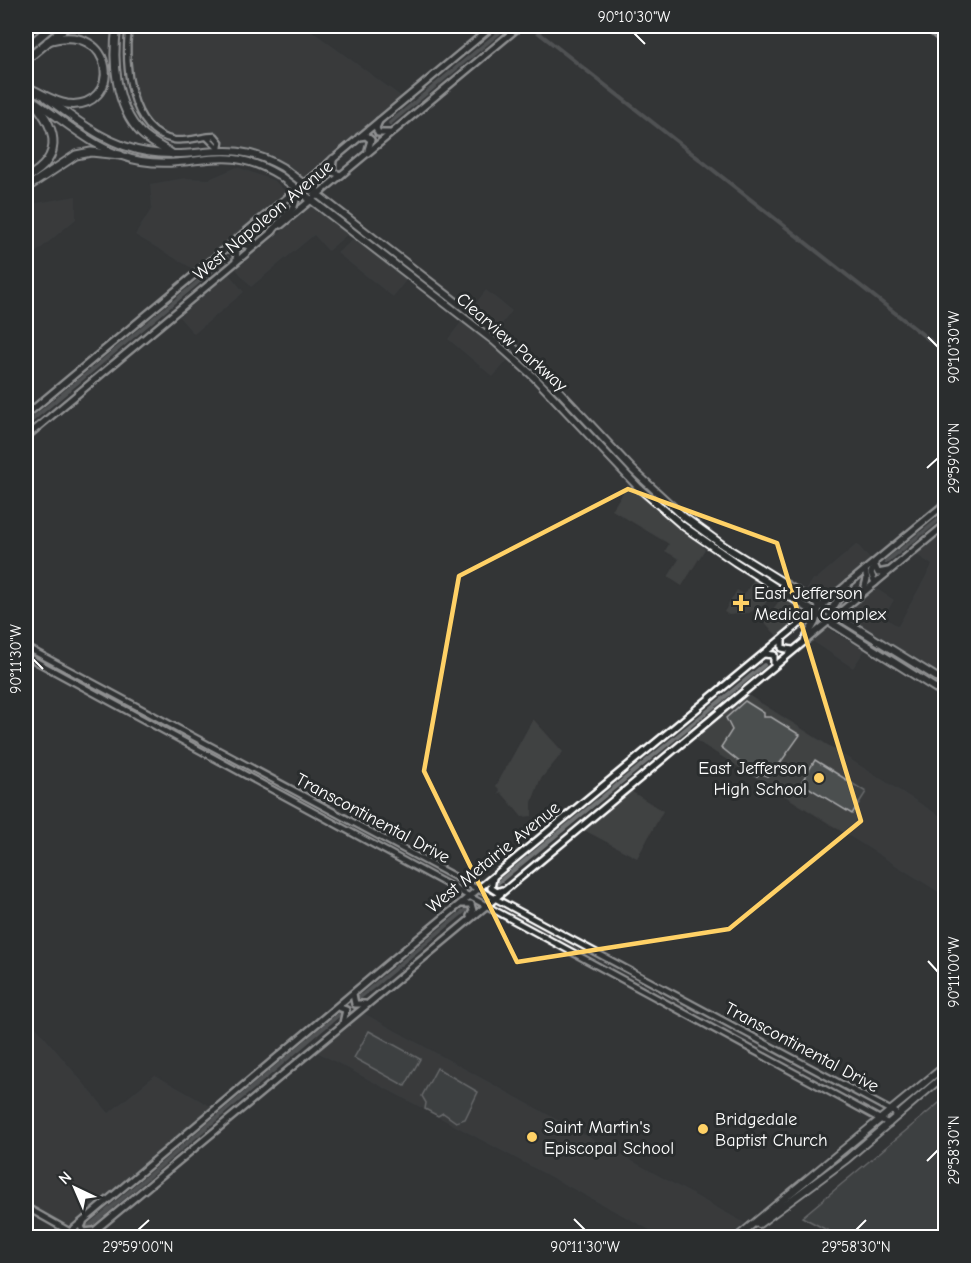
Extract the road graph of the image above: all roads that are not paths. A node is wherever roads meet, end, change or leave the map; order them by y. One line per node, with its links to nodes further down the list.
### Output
1 (52, 26): 10 (highway)
2 (67, 26): 8 (highway)
3 (117, 26): 19 (highway)
4 (129, 26): 17 (street)
5 (493, 26): 14 (main road, West Napoleon Avenue)
6 (520, 26): 15 (main road, West Napoleon Avenue)
7 (925, 26): 9 (street)
8 (48, 41): 11 (highway); 13 (highway)
9 (945, 43)
10 (26, 48)
11 (26, 60)
12 (26, 84): 13 (highway, Clearview Parkway)
13 (29, 93): 19 (highway, Clearview Parkway); 21 (highway, Clearview Parkway); 26 (highway)
14 (380, 120): 15 (main road); 16 (main road, West Napoleon Avenue)
15 (392, 133): 20 (main road, West Napoleon Avenue)
16 (358, 137): 20 (main road); 23 (main road, West Napoleon Avenue)
17 (219, 149): 18 (highway, Clearview Parkway); 19 (highway, Clearview Parkway); 24 (highway)
18 (241, 151): 22 (highway); 27 (highway, Clearview Parkway)
19 (172, 154)
20 (366, 154): 25 (main road, West Napoleon Avenue)
21 (120, 155): 24 (highway, Clearview Parkway); 28 (highway)
22 (222, 157): 24 (highway, Clearview Parkway); 27 (highway, Clearview Parkway)
23 (333, 159): 25 (main road); 27 (main road, West Napoleon Avenue); 29 (highway)
24 (197, 160)
25 (341, 175): 29 (main road, West Napoleon Avenue)
26 (26, 178)
27 (299, 187): 29 (highway, Clearview Parkway); 30 (main road, West Napoleon Avenue); 31 (highway)
28 (26, 188)
29 (315, 195): 31 (main road, West Napoleon Avenue); 35 (highway, Clearview Parkway); 36 (highway, Clearview Parkway)
30 (244, 232): 32 (main road); 33 (main road, West Napoleon Avenue)
31 (271, 232): 32 (main road, West Napoleon Avenue)
32 (253, 247): 34 (main road, West Napoleon Avenue)
33 (225, 248): 34 (main road); 39 (main road, West Napoleon Avenue)
34 (235, 262): 41 (main road, West Napoleon Avenue)
35 (449, 305): 36 (highway); 37 (highway, Clearview Parkway)
36 (467, 309): 38 (highway, Clearview Parkway)
37 (462, 316): 38 (highway); 40 (highway, Clearview Parkway)
38 (480, 319): 42 (highway, Clearview Parkway)
39 (26, 415)
40 (582, 427): 42 (highway); 43 (highway, Clearview Parkway)
41 (26, 436)
42 (608, 443): 44 (highway, Clearview Parkway)
43 (606, 454): 44 (highway); 51 (highway, Clearview Parkway)
44 (630, 467): 55 (highway, Clearview Parkway)
45 (945, 503): 47 (main road, West Metairie Avenue)
46 (945, 524): 49 (main road, West Metairie Avenue)
47 (876, 562): 48 (main road, West Metairie Avenue); 49 (main road); 53 (main road)
48 (865, 570): 50 (main road, West Metairie Avenue); 52 (main road)
49 (888, 571): 53 (main road, West Metairie Avenue)
50 (857, 577): 52 (main road); 54 (main road, West Metairie Avenue)
51 (767, 582): 55 (highway); 57 (highway, Clearview Parkway)
52 (867, 582): 56 (main road)
53 (875, 583): 56 (main road, West Metairie Avenue)
54 (848, 584): 57 (main road, West Metairie Avenue); 58 (highway)
55 (788, 585): 57 (highway, Clearview Parkway)
56 (861, 594): 58 (main road, West Metairie Avenue)
57 (818, 610): 58 (highway, Clearview Parkway); 59 (main road, West Metairie Avenue); 60 (highway)
58 (831, 617): 60 (main road, West Metairie Avenue); 65 (highway, Clearview Parkway); 67 (highway, Clearview Parkway)
59 (783, 638): 62 (main road); 63 (main road, West Metairie Avenue)
60 (805, 640): 62 (main road, West Metairie Avenue)
61 (26, 646): 70 (street, Transcontinental Drive)
62 (792, 650): 66 (main road, West Metairie Avenue)
63 (762, 655): 66 (main road); 72 (main road, West Metairie Avenue)
64 (26, 656): 71 (street, Transcontinental Drive)
65 (907, 659): 67 (highway); 68 (highway, Clearview Parkway)
66 (774, 666): 74 (main road, West Metairie Avenue)
67 (902, 668): 69 (highway, Clearview Parkway)
68 (945, 683)
69 (945, 695)
70 (148, 713): 71 (street); 73 (street, Transcontinental Drive)
71 (143, 720): 75 (street, Transcontinental Drive)
72 (496, 875): 73 (main road, West Metairie Avenue); 74 (main road)
73 (478, 889): 75 (main road, West Metairie Avenue); 76 (street, Transcontinental Drive)
74 (502, 890): 76 (main road, West Metairie Avenue)
75 (470, 896): 77 (main road, West Metairie Avenue); 78 (street, Transcontinental Drive)
76 (494, 897): 78 (main road, West Metairie Avenue); 86 (street, Transcontinental Drive)
77 (459, 905): 79 (main road); 80 (main road, West Metairie Avenue)
78 (485, 905): 79 (main road, West Metairie Avenue); 88 (street, Transcontinental Drive)
79 (470, 917): 81 (main road, West Metairie Avenue)
80 (356, 991): 81 (main road); 82 (main road, West Metairie Avenue)
81 (369, 1002): 83 (main road, West Metairie Avenue)
82 (336, 1008): 83 (main road); 91 (main road, West Metairie Avenue)
83 (340, 1026): 93 (main road, West Metairie Avenue)
84 (945, 1065): 86 (highway)
85 (945, 1074): 87 (highway)
86 (893, 1110): 87 (street, Transcontinental Drive); 88 (highway)
87 (899, 1115): 89 (highway)
88 (882, 1119): 89 (street, Transcontinental Drive); 97 (highway)
89 (889, 1124): 98 (highway)
90 (26, 1208): 92 (street)
91 (90, 1215): 92 (main road, West Metairie Avenue); 93 (main road)
92 (70, 1231): 94 (main road, West Metairie Avenue); 95 (street)
93 (94, 1231): 96 (main road, West Metairie Avenue)
94 (63, 1238)
95 (81, 1238)
96 (86, 1238)
97 (736, 1238)
98 (743, 1238)

